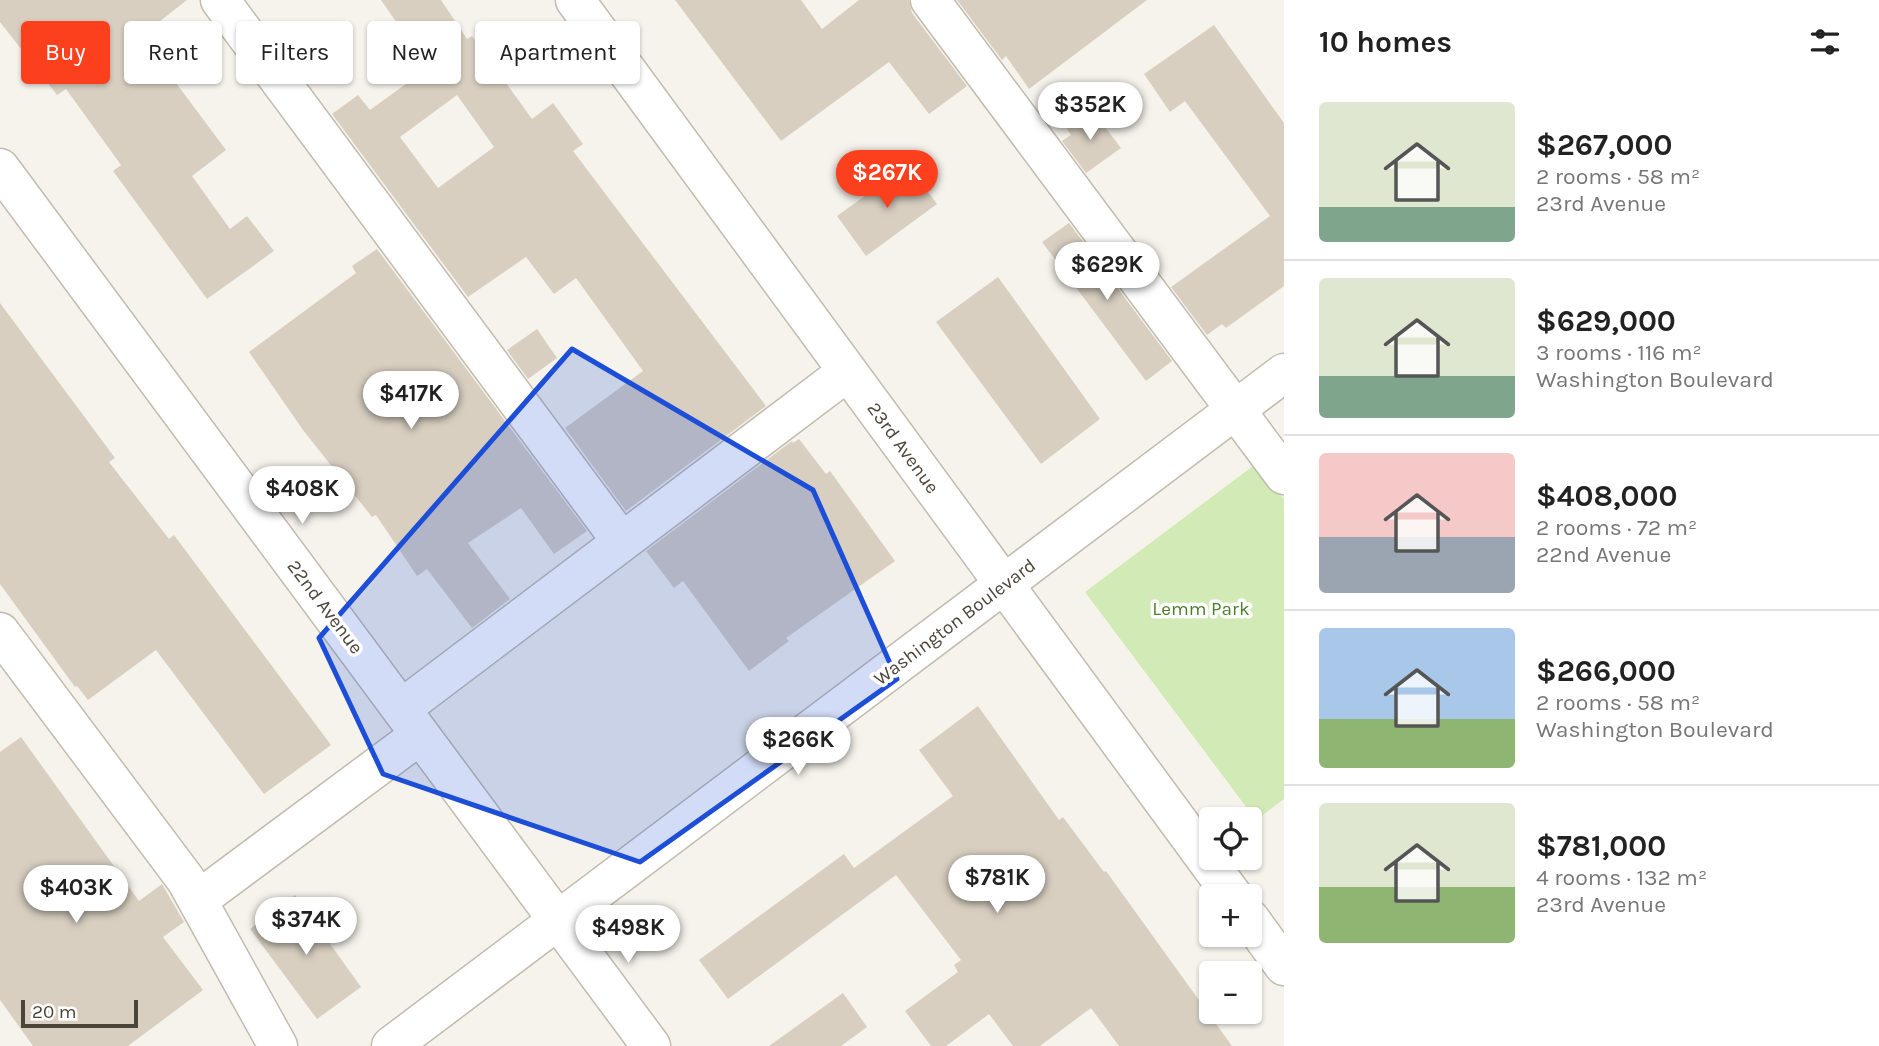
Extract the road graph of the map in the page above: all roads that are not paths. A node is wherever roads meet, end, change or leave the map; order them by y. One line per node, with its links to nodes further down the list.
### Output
1 (220, 0): 9 (street)
2 (575, 0): 5 (street, 23rd Avenue)
3 (930, 0): 7 (street)
4 (0, 167): 12 (street, 22nd Avenue)
5 (847, 372): 9 (street); 10 (street, 23rd Avenue)
6 (1284, 373): 7 (street, Washington Boulevard)
7 (1235, 410): 8 (street); 10 (street, Washington Boulevard)
8 (1284, 475)
9 (622, 542): 12 (street)
10 (1004, 586): 13 (street, 23rd Avenue); 15 (street, Washington Boulevard)
11 (0, 632): 14 (street)
12 (410, 722): 14 (street); 15 (street, 22nd Avenue)
13 (1224, 884)
14 (198, 900): 18 (street)
15 (557, 920): 19 (street, Washington Boulevard); 20 (street, 22nd Avenue)
16 (1262, 936): 17 (street)
17 (1284, 966)
18 (278, 1046)
19 (391, 1046)
20 (651, 1046)

